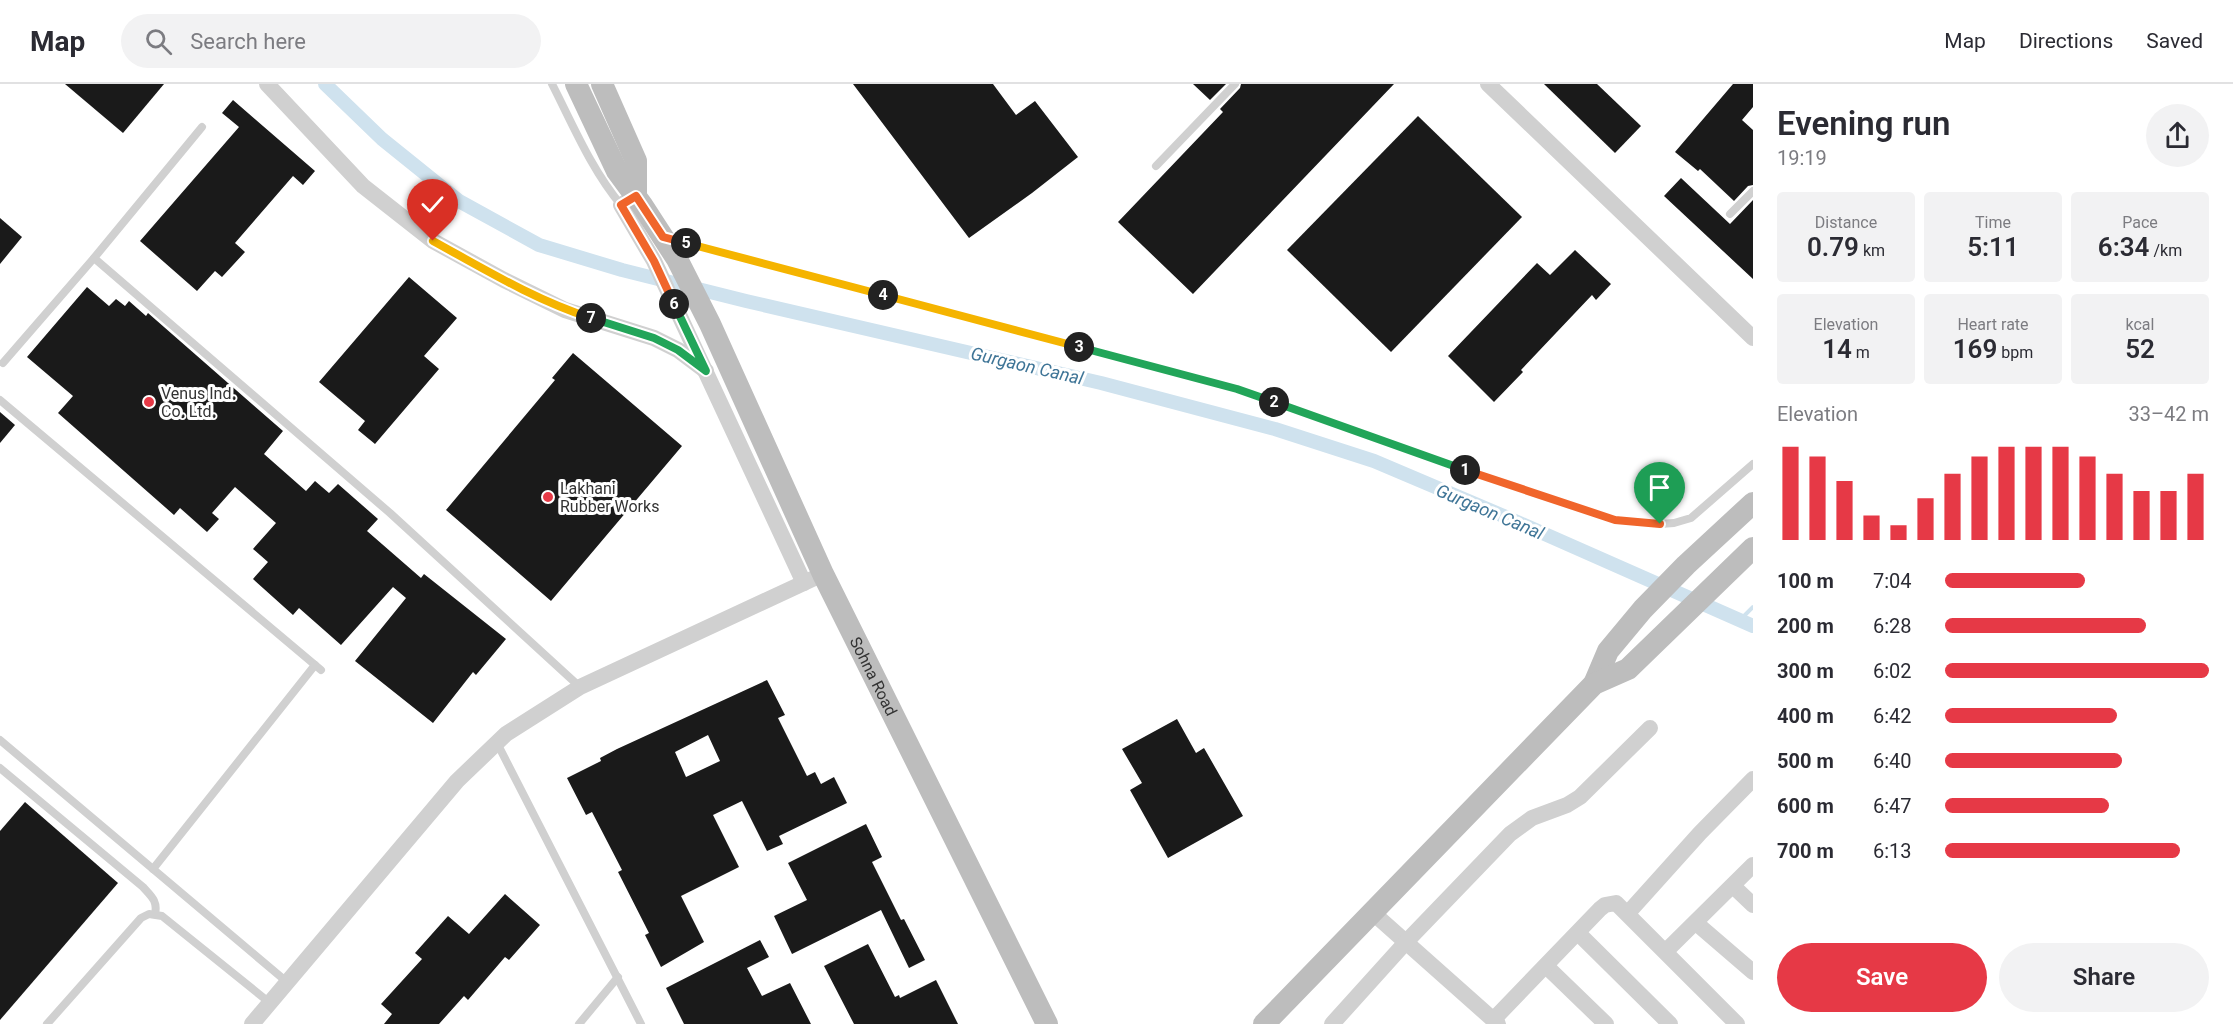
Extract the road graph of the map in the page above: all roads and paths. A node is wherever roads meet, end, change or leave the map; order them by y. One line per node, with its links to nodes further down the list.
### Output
1 (267, 84): 16 (street)
2 (552, 84): 10 (lane)
3 (576, 84): 10 (street, Sohna Road)
4 (602, 84): 10 (street)
5 (1235, 84): 8 (lane)
6 (1488, 84): 14 (street)
7 (202, 127): 13 (lane)
8 (1156, 166)
9 (1753, 191): 11 (lane)
10 (628, 200): 12 (street, Sohna Road); 16 (street)
11 (1730, 214)
12 (663, 237): 18 (lane); 21 (street, Sohna Road)
13 (94, 258): 15 (lane); 23 (lane)
14 (1753, 338)
15 (3, 363)
16 (706, 371): 21 (street)
17 (0, 400): 30 (lane)
18 (1753, 464)
19 (1753, 503): 22 (street)
20 (1753, 548): 22 (street)
21 (814, 579): 23 (street); 50 (street, Sohna Road)
22 (1594, 684): 33 (street)
23 (580, 687): 26 (street)
24 (1650, 728): 38 (street)
25 (0, 740): 30 (lane)
26 (497, 742): 42 (lane); 43 (street)
27 (0, 768): 35 (lane)
28 (1750, 787): 34 (street)
29 (1753, 865): 31 (street)
30 (153, 868): 43 (lane)
31 (1733, 886): 32 (street); 36 (street)
32 (1753, 905)
33 (1372, 912): 38 (street); 51 (street)
34 (1628, 913): 37 (street); 39 (street)
35 (155, 914): 44 (lane); 46 (lane)
36 (1696, 923): 39 (street); 41 (street)
37 (1578, 933): 40 (street); 54 (street)
38 (1406, 942): 45 (street); 52 (street)
39 (1666, 951): 55 (street)
40 (1546, 966): 45 (street); 53 (street)
41 (1753, 972)
42 (618, 977): 48 (lane); 49 (lane)
43 (287, 982): 44 (street)
44 (270, 1003): 47 (street)
45 (1496, 1022)
46 (47, 1024)
47 (252, 1024)
48 (579, 1024)
49 (641, 1024)
50 (1047, 1024)
51 (1264, 1024)
52 (1332, 1024)
53 (1606, 1024)
54 (1670, 1024)
55 (1737, 1024)

